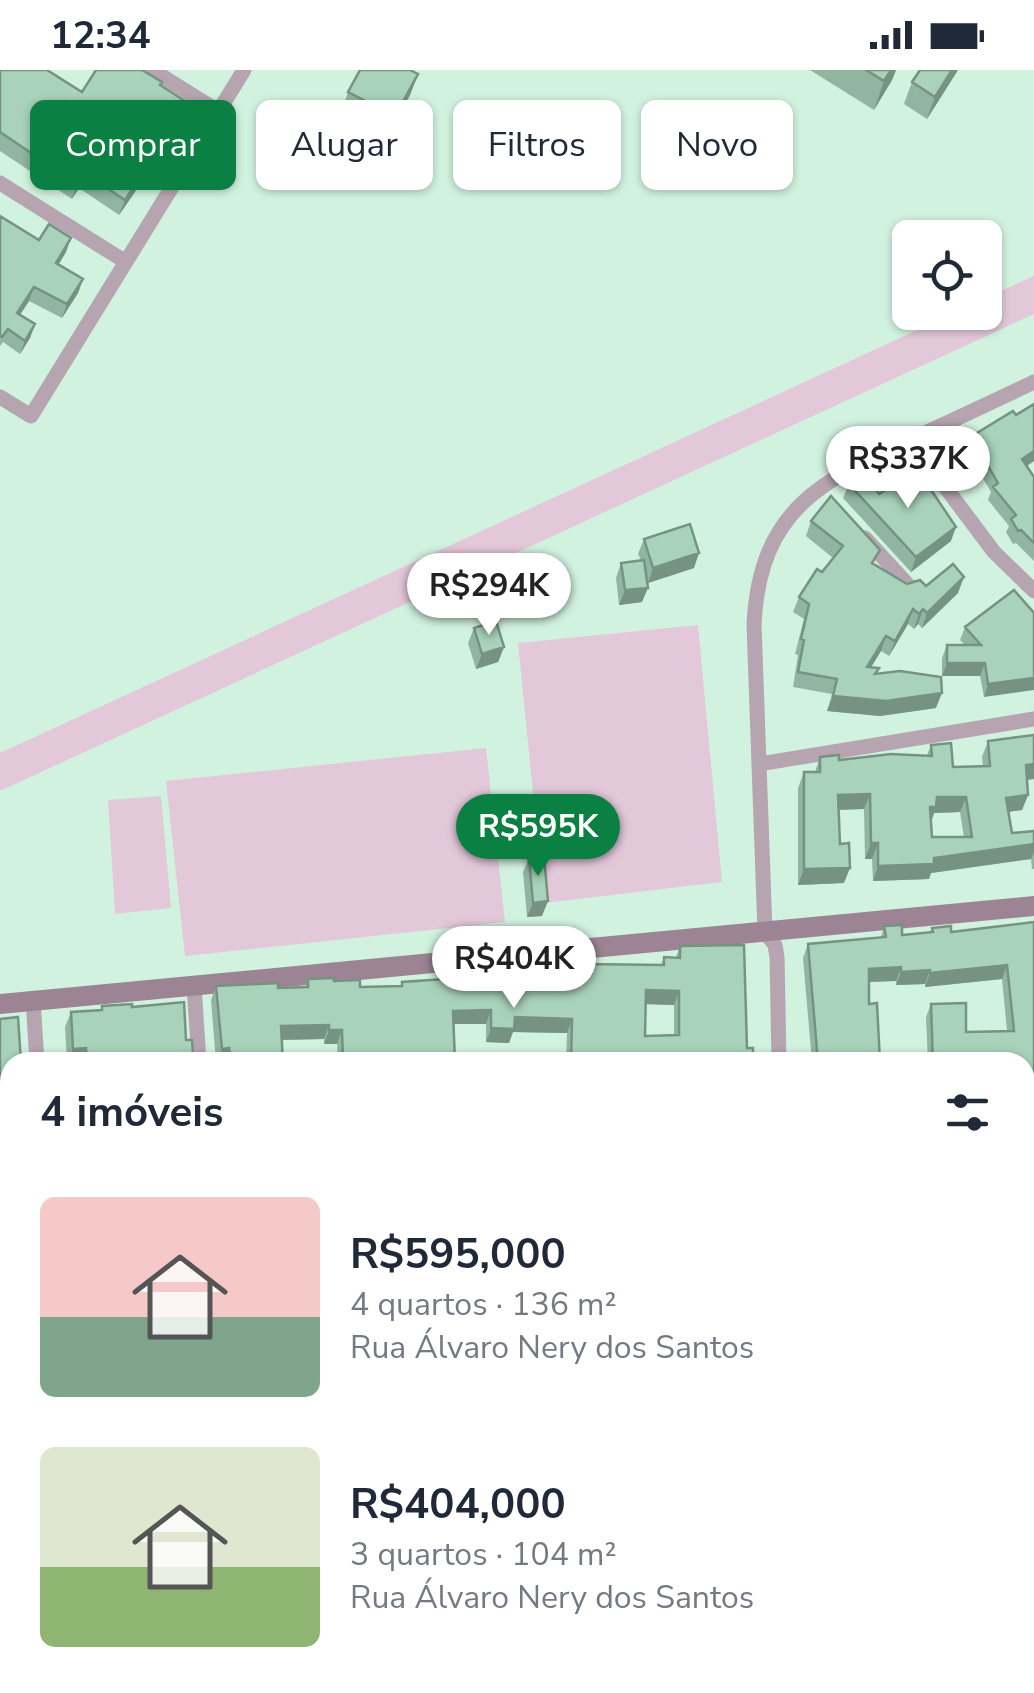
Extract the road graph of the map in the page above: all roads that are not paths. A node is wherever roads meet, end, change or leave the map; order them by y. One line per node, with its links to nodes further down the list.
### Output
1 (152, 70): 3 (street)
2 (244, 70): 4 (street)
3 (199, 100)
4 (225, 100)
5 (0, 183): 7 (street)
6 (170, 190): 7 (street)
7 (126, 262): 9 (street)
8 (1034, 382): 10 (street)
9 (0, 397)
10 (910, 440): 11 (street); 15 (street)
11 (818, 488): 12 (street); 17 (street)
12 (831, 502)
13 (857, 530): 14 (street)
14 (908, 586)
15 (1034, 591)
16 (1034, 719): 17 (street)
17 (759, 764): 19 (street)
18 (1034, 906): 19 (main road)
19 (765, 932): 20 (main road); 25 (street)
20 (194, 986): 21 (main road); 24 (street)
21 (33, 1000): 22 (main road); 23 (street)
22 (0, 1004)
23 (36, 1052)
24 (198, 1052)
25 (780, 1052)

